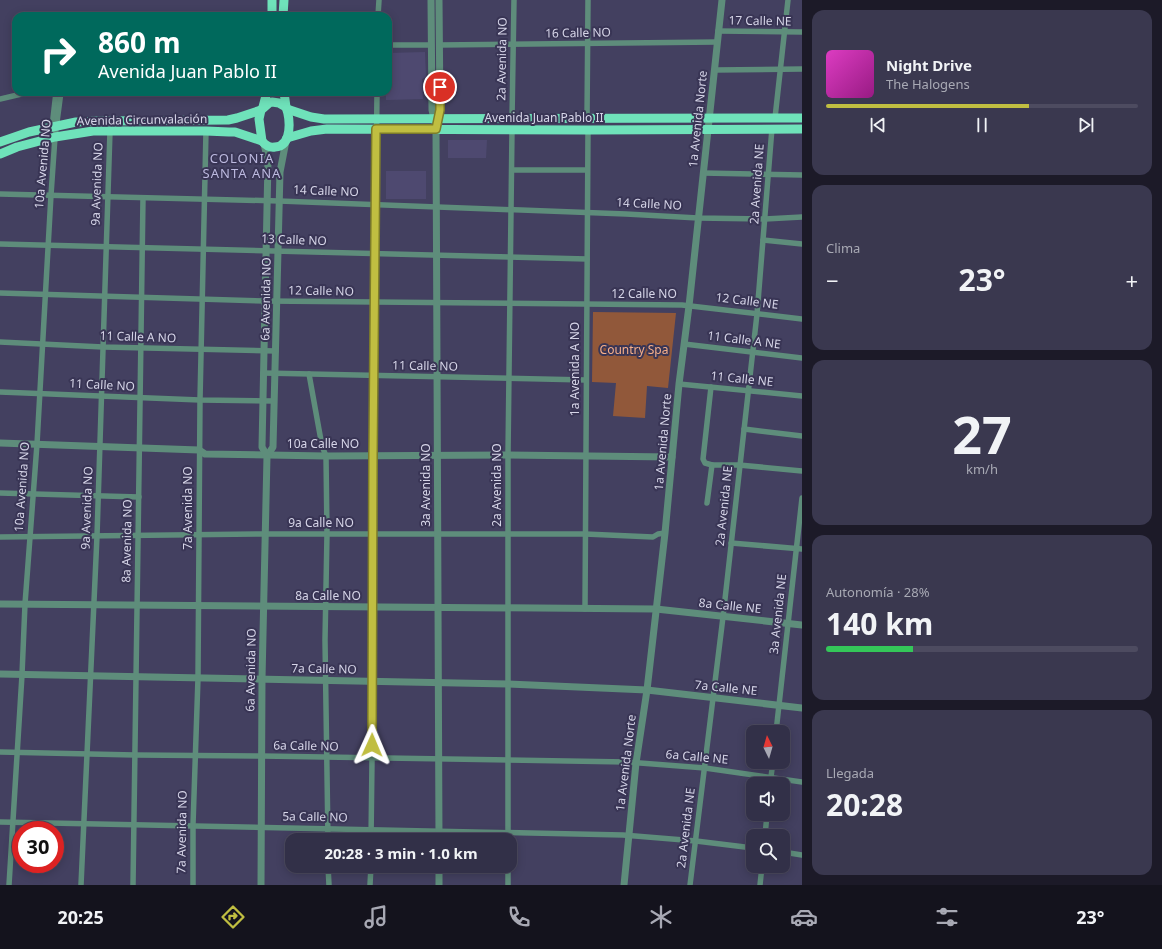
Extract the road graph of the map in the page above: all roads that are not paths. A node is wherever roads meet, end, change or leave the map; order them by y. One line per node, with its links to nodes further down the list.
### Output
1 (272, 0): 10 (highway)
2 (284, 0): 11 (highway)
3 (379, 0): 12 (street)
4 (430, 0): 19 (street, 3a Avenida NO)
5 (439, 0): 21 (street, 3a Avenida NO)
6 (514, 0): 20 (street, 2a Avenida NO)
7 (588, 0): 17 (street)
8 (722, 0): 13 (street, 1a Avenida Norte)
9 (788, 0): 15 (street)
10 (272, 12)
11 (283, 12)
12 (378, 12)
13 (718, 31): 15 (street, 17 Calle NE); 16 (street, 1a Avenida Norte)
14 (802, 32): 15 (street, 17 Calle NE)
15 (784, 33): 22 (street)
16 (717, 42): 17 (street, 16 Calle NO); 23 (street, 1a Avenida Norte)
17 (588, 44): 20 (street, 16 Calle NO); 40 (street)
18 (392, 45): 19 (street)
19 (431, 45): 38 (street, 3a Avenida NO)
20 (513, 45): 21 (street, 16 Calle NO); 39 (street, 2a Avenida NO)
21 (439, 46): 38 (street, 3a Avenida NO)
22 (780, 69): 23 (street); 24 (street); 35 (street)
23 (714, 70): 34 (street, 1a Avenida Norte)
24 (802, 70)
25 (13, 96): 31 (street)
26 (56, 96): 42 (street, 10a Avenida NO)
27 (60, 96): 42 (street, 10a Avenida NO)
28 (266, 96): 32 (highway)
29 (285, 96): 33 (highway)
30 (377, 96): 37 (street)
31 (0, 99)
32 (262, 108): 33 (highway); 41 (highway, Avenida Circunvalación); 55 (highway)
33 (287, 108): 37 (highway, Avenida Juan Pablo II); 53 (highway)
34 (709, 118): 35 (highway, Avenida Juan Pablo II); 40 (highway, Avenida Juan Pablo II); 46 (street, 1a Avenida Norte)
35 (775, 118): 36 (highway, Avenida Juan Pablo II)
36 (802, 118)
37 (377, 119): 38 (highway, Avenida Juan Pablo II); 44 (street)
38 (436, 119): 39 (highway, Avenida Juan Pablo II); 45 (street, 3a Avenida NO)
39 (512, 119): 40 (highway, Avenida Juan Pablo II)
40 (587, 119)
41 (154, 121): 42 (highway, Avenida Circunvalación); 50 (highway)
42 (55, 127): 52 (street, 10a Avenida NO); 54 (highway, Avenida Circunvalación)
43 (772, 128): 46 (highway, Avenida Juan Pablo II); 47 (highway, Avenida Juan Pablo II); 60 (street, 2a Avenida NE)
44 (376, 129): 45 (highway, Avenida Juan Pablo II); 53 (highway, Avenida Juan Pablo II); 69 (street)
45 (436, 129): 48 (highway, Avenida Juan Pablo II); 70 (street, 3a Avenida NO)
46 (708, 129): 49 (highway, Avenida Juan Pablo II); 59 (street, 1a Avenida Norte)
47 (802, 129)
48 (512, 130): 49 (highway, Avenida Juan Pablo II); 57 (street, 2a Avenida NO)
49 (588, 130): 58 (street, 1a Avenida A NO)
50 (110, 131): 51 (highway, Avenida Circunvalación); 52 (highway, Avenida Circunvalación); 64 (street, 9a Avenida NO)
51 (206, 131): 55 (highway, Avenida Circunvalación); 66 (street, 7a Avenida NO)
52 (55, 137): 56 (highway, Avenida Circunvalación); 63 (street, 10a Avenida NO)
53 (286, 140): 55 (highway); 67 (street, 6a Avenida NO)
54 (0, 142)
55 (263, 142): 68 (street, 6a Avenida NO)
56 (0, 154)
57 (512, 170): 58 (street); 71 (street, 2a Avenida NO)
58 (587, 170): 72 (street, 1a Avenida A NO)
59 (703, 173): 60 (street); 74 (street, 1a Avenida Norte)
60 (768, 174): 61 (street); 75 (street, 2a Avenida NE)
61 (802, 175)
62 (0, 194): 63 (street, 14 Calle NO)
63 (51, 195): 64 (street, 14 Calle NO); 79 (street, 10a Avenida NO)
64 (108, 197): 65 (street, 14 Calle NO); 80 (street, 9a Avenida NO)
65 (144, 198): 66 (street, 14 Calle NO); 81 (street, 8a Avenida NO)
66 (204, 199): 68 (street, 14 Calle NO); 82 (street, 7a Avenida NO)
67 (279, 200): 68 (street, 14 Calle NO); 69 (street, 14 Calle NO); 84 (street, 6a Avenida NO)
68 (267, 201): 83 (street, 6a Avenida NO)
69 (376, 204): 70 (street, 14 Calle NO); 85 (street)
70 (436, 207): 71 (street, 14 Calle NO); 86 (street, 3a Avenida NO)
71 (512, 210): 72 (street, 14 Calle NO); 87 (street, 2a Avenida NO)
72 (587, 212): 74 (street, 14 Calle NO); 88 (street, 1a Avenida A NO)
73 (802, 217): 75 (street, 14 Calle NO)
74 (698, 218): 75 (street, 14 Calle NO); 100 (street, 1a Avenida Norte)
75 (765, 219): 76 (street, 2a Avenida NE)
76 (763, 240): 78 (street); 101 (street, 2a Avenida NE)
77 (0, 244): 79 (street, 13 Calle NO)
78 (802, 244)
79 (48, 245): 80 (street, 13 Calle NO); 90 (street, 10a Avenida NO)
80 (106, 246): 81 (street, 13 Calle NO); 91 (street, 9a Avenida NO)
81 (143, 248): 82 (street, 13 Calle NO); 92 (street, 8a Avenida NO)
82 (203, 249): 83 (street, 13 Calle NO); 93 (street, 7a Avenida NO)
83 (266, 251): 84 (street, 13 Calle NO); 94 (street, 6a Avenida NO)
84 (278, 251): 85 (street, 13 Calle NO); 95 (street, 6a Avenida NO)
85 (374, 254): 86 (street, 13 Calle NO); 96 (street)
86 (437, 255): 87 (street, 13 Calle NO); 97 (street, 3a Avenida NO)
87 (511, 257): 88 (street, 13 Calle NO); 98 (street, 2a Avenida NO)
88 (587, 259): 99 (street, 1a Avenida A NO)
89 (0, 292): 90 (street, 12 Calle NO)
90 (45, 294): 91 (street, 12 Calle NO); 104 (street, 10a Avenida NO)
91 (105, 296): 92 (street, 12 Calle NO); 106 (street, 9a Avenida NO)
92 (142, 297): 93 (street, 12 Calle NO); 107 (street, 8a Avenida NO)
93 (202, 299): 94 (street, 12 Calle NO); 108 (street, 7a Avenida NO)
94 (266, 301): 95 (street, 12 Calle NO); 109 (street, 6a Avenida NO)
95 (277, 301): 96 (street, 12 Calle NO); 110 (street, 6a Avenida NO)
96 (374, 302): 97 (street, 12 Calle NO); 116 (street)
97 (437, 303): 98 (street, 12 Calle NO); 117 (street, 3a Avenida NO)
98 (510, 304): 99 (street, 12 Calle NO); 118 (street, 2a Avenida NO)
99 (587, 305): 100 (street, 12 Calle NO); 119 (street, 1a Avenida A NO)
100 (689, 306): 101 (street, 12 Calle NE); 105 (street, 1a Avenida Norte)
101 (757, 314): 102 (street, 12 Calle NE); 111 (street, 2a Avenida NE)
102 (802, 319)
103 (0, 342): 104 (street, 11 Calle A NO)
104 (42, 344): 106 (street, 11 Calle A NO); 124 (street, 10a Avenida NO)
105 (684, 344): 111 (street, 11 Calle A NE); 120 (street, 1a Avenida Norte)
106 (103, 347): 107 (street, 11 Calle A NO); 125 (street, 9a Avenida NO)
107 (141, 348): 108 (street, 11 Calle A NO); 127 (street, 8a Avenida NO)
108 (201, 349): 109 (street, 11 Calle A NO); 128 (street, 7a Avenida NO)
109 (264, 351): 110 (street, 11 Calle A NO); 113 (street, 6a Avenida NO)
110 (276, 351): 114 (street, 6a Avenida NO)
111 (752, 352): 112 (street, 11 Calle A NE); 122 (street, 2a Avenida NE)
112 (802, 358)
113 (263, 373): 114 (street, 11 Calle NO); 129 (street, 6a Avenida NO)
114 (275, 374): 115 (street, 11 Calle NO); 130 (street, 6a Avenida NO)
115 (308, 374): 116 (street, 11 Calle NO); 142 (street)
116 (374, 376): 117 (street, 11 Calle NO); 138 (street)
117 (437, 377): 118 (street, 11 Calle NO); 139 (street, 3a Avenida NO)
118 (510, 379): 119 (street, 11 Calle NO); 140 (street, 2a Avenida NO)
119 (586, 380): 143 (street, 1a Avenida A NO)
120 (679, 384): 121 (street, 11 Calle NE); 144 (street, 1a Avenida Norte)
121 (711, 387): 122 (street, 11 Calle NE); 145 (street)
122 (748, 391): 126 (street, 11 Calle NE); 131 (street, 2a Avenida NE)
123 (0, 392): 124 (street, 11 Calle NO)
124 (39, 393): 125 (street, 11 Calle NO); 134 (street, 10a Avenida NO)
125 (101, 395): 127 (street, 11 Calle NO); 135 (street, 9a Avenida NO)
126 (802, 396)
127 (140, 397): 128 (street, 11 Calle NO); 136 (street, 8a Avenida NO)
128 (200, 400): 129 (street, 11 Calle NO); 137 (street, 7a Avenida NO)
129 (263, 401): 130 (street, 11 Calle NO); 141 (street, 6a Avenida NO)
130 (274, 401): 141 (street, 6a Avenida NO)
131 (744, 429): 132 (street); 146 (street, 2a Avenida NE)
132 (802, 436)
133 (0, 443): 134 (street, 10a Calle NO)
134 (37, 444): 135 (street, 10a Calle NO); 149 (street, 10a Avenida NO)
135 (100, 446): 136 (street, 10a Calle NO); 150 (street, 9a Avenida NO)
136 (140, 448): 137 (street, 10a Calle NO); 151 (street, 8a Avenida NO)
137 (199, 450): 141 (street, 10a Calle NO); 163 (street, 7a Avenida NO)
138 (373, 455): 139 (street, 10a Calle NO); 142 (street, 10a Calle NO); 158 (street)
139 (437, 455): 140 (street, 10a Calle NO); 159 (street, 3a Avenida NO)
140 (508, 455): 143 (street, 10a Calle NO); 160 (street, 2a Avenida NO)
141 (267, 456): 142 (street, 10a Calle NO); 156 (street, 6a Avenida NO)
142 (326, 456): 157 (street)
143 (586, 456): 144 (street, 10a Calle NO); 161 (street, 1a Avenida A NO)
144 (672, 456): 155 (street, 1a Avenida Norte)
145 (712, 465): 146 (street); 153 (street)
146 (740, 465): 147 (street); 167 (street, 2a Avenida NE)
147 (802, 471)
148 (0, 493): 149 (street)
149 (33, 494): 150 (street); 164 (street, 10a Avenida NO)
150 (98, 496): 151 (street); 165 (street, 9a Avenida NO)
151 (139, 497): 162 (street, 8a Avenida NO)
152 (802, 498): 154 (street, 3a Avenida NE)
153 (707, 503)
154 (801, 509): 168 (street, 3a Avenida NE)
155 (665, 533): 161 (street, 9a Calle NO); 180 (street, 1a Avenida Norte)
156 (265, 534): 157 (street, 9a Calle NO); 163 (street, 9a Calle NO); 174 (street, 6a Avenida NO)
157 (327, 534): 158 (street, 9a Calle NO); 175 (street)
158 (373, 534): 159 (street, 9a Calle NO); 176 (street)
159 (438, 534): 160 (street, 9a Calle NO); 177 (street, 3a Avenida NO)
160 (508, 534): 161 (street, 9a Calle NO); 178 (street, 2a Avenida NO)
161 (585, 534): 179 (street, 1a Avenida A NO)
162 (138, 535): 163 (street, 9a Calle NO); 165 (street, 9a Calle NO); 172 (street, 8a Avenida NO)
163 (199, 535): 173 (street, 7a Avenida NO)
164 (30, 536): 165 (street, 9a Calle NO); 166 (street, 9a Calle NO); 170 (street, 10a Avenida NO)
165 (97, 536): 171 (street, 9a Avenida NO)
166 (0, 537)
167 (731, 543): 168 (street); 181 (street, 2a Avenida NE)
168 (799, 549): 182 (street, 3a Avenida NE)
169 (0, 604): 170 (street, 8a Calle NO)
170 (25, 604): 171 (street, 8a Calle NO); 185 (street, 10a Avenida NO)
171 (94, 605): 172 (street, 8a Calle NO); 186 (street, 9a Avenida NO)
172 (137, 605): 173 (street, 8a Calle NO); 187 (street, 8a Avenida NO)
173 (198, 606): 174 (street, 8a Calle NO); 188 (street, 7a Avenida NO)
174 (263, 606): 175 (street, 8a Calle NO); 189 (street, 6a Avenida NO)
175 (325, 606): 176 (street, 8a Calle NO); 190 (street)
176 (372, 607): 177 (street, 8a Calle NO); 191 (street)
177 (438, 607): 178 (street, 8a Calle NO); 192 (street, 3a Avenida NO)
178 (508, 608): 179 (street, 8a Calle NO); 193 (street, 2a Avenida NO)
179 (585, 609): 180 (street, 8a Calle NO)
180 (656, 609): 181 (street, 8a Calle NE); 194 (street, 1a Avenida Norte)
181 (724, 617): 182 (street, 8a Calle NE); 195 (street, 2a Avenida NE)
182 (788, 624): 183 (street, 8a Calle NE); 196 (street, 3a Avenida NE)
183 (802, 625)
184 (0, 674): 185 (street, 7a Calle NO)
185 (22, 675): 186 (street, 7a Calle NO); 200 (street, 10a Avenida NO)
186 (91, 676): 187 (street, 7a Calle NO); 201 (street, 9a Avenida NO)
187 (136, 677): 188 (street, 7a Calle NO); 202 (street, 8a Avenida NO)
188 (198, 678): 189 (street, 7a Calle NO); 203 (street, 7a Avenida NO)
189 (262, 679): 190 (street, 7a Calle NO); 204 (street, 6a Avenida NO)
190 (325, 680): 191 (street, 7a Calle NO); 205 (street)
191 (373, 681): 192 (street, 7a Calle NO); 206 (street)
192 (438, 682): 193 (street, 7a Calle NO); 207 (street, 3a Avenida NO)
193 (508, 684): 194 (street, 7a Calle NO); 208 (street, 2a Avenida NO)
194 (647, 690): 195 (street, 7a Calle NE); 209 (street, 1a Avenida Norte)
195 (714, 698): 196 (street, 7a Calle NE); 210 (street, 2a Avenida NE)
196 (779, 705): 197 (street, 7a Calle NE); 198 (street, 3a Avenida NE)
197 (802, 708)
198 (777, 725)
199 (0, 752): 200 (street, 6a Calle NO)
200 (18, 752): 201 (street, 6a Calle NO); 215 (street, 10a Avenida NO)
201 (88, 754): 202 (street, 6a Calle NO); 219 (street, 9a Avenida NO)
202 (135, 755): 203 (street, 6a Calle NO); 220 (street, 8a Avenida NO)
203 (195, 756): 204 (street, 6a Calle NO); 221 (street, 7a Avenida NO)
204 (262, 756): 205 (street, 6a Calle NO); 222 (street, 6a Avenida NO)
205 (326, 757): 206 (street, 6a Calle NO); 223 (street)
206 (372, 758): 207 (street, 6a Calle NO); 224 (street)
207 (439, 760): 208 (street, 6a Calle NO); 225 (street, 3a Avenida NO)
208 (508, 760): 209 (street, 6a Calle NO); 226 (street, 2a Avenida NO)
209 (636, 763): 210 (street, 6a Calle NE); 229 (street, 1a Avenida Norte)
210 (705, 768): 212 (street, 6a Calle NE); 231 (street, 2a Avenida NE)
211 (772, 769): 212 (street)
212 (771, 777)
213 (790, 780): 214 (street, 6a Calle NE)
214 (802, 782)
215 (13, 821)
216 (0, 822): 217 (street, 5a Calle NO)
217 (12, 822)
218 (64, 823): 219 (street, 5a Calle NO)
219 (85, 823): 220 (street, 5a Calle NO); 241 (street, 9a Avenida NO)
220 (134, 824): 221 (street, 5a Calle NO); 242 (street, 8a Avenida NO)
221 (193, 825): 222 (street, 5a Calle NO); 243 (street, 7a Avenida NO)
222 (262, 826): 223 (street, 5a Calle NO); 244 (street, 6a Avenida NO)
223 (327, 828): 224 (street, 5a Calle NO); 227 (street)
224 (371, 829): 225 (street, 5a Calle NO); 228 (street)
225 (439, 830): 226 (street, 5a Calle NO)
226 (508, 832): 229 (street, 5a Calle NO)
227 (327, 833)
228 (371, 833)
229 (629, 835): 231 (street, 5a Calle NO); 249 (street, 1a Avenida Norte)
230 (12, 838): 240 (street, 10a Avenida NO)
231 (696, 841): 232 (street, 5a Calle NO); 250 (street, 2a Avenida NE)
232 (746, 847)
233 (790, 853): 234 (street)
234 (802, 855)
235 (328, 873): 245 (street)
236 (371, 873): 246 (street)
237 (439, 873): 247 (street)
238 (508, 873): 248 (street)
239 (761, 873): 251 (street)
240 (9, 885)
241 (81, 885)
242 (133, 885)
243 (193, 885)
244 (261, 885)
245 (329, 885)
246 (370, 885)
247 (439, 885)
248 (508, 885)
249 (624, 885)
250 (690, 885)
251 (760, 885)

